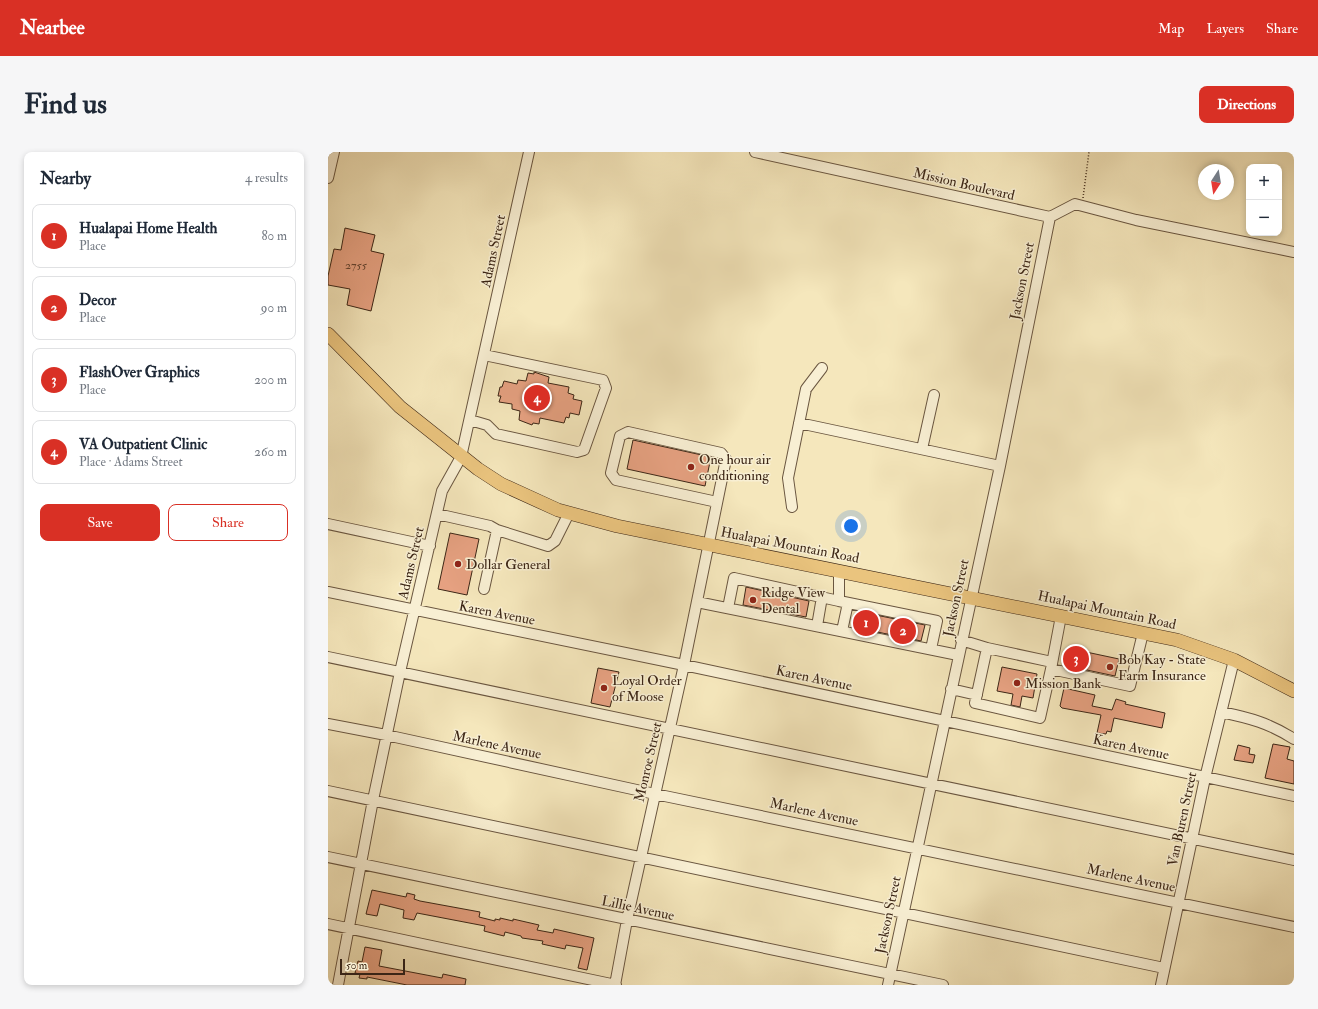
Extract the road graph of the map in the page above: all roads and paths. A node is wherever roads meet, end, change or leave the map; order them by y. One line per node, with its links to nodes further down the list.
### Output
1 (334, 152): 6 (street)
2 (529, 152): 11 (street, Adams Street)
3 (755, 152): 5 (street, Mission Boulevard)
4 (1089, 152): 7 (path)
5 (795, 156): 8 (street, Mission Boulevard)
6 (329, 173)
7 (1083, 206): 8 (street); 9 (street)
8 (1050, 217): 18 (street, Jackson Street)
9 (1294, 252)
10 (328, 334): 17 (main road, Hualapai Mountain Road)
11 (484, 355): 14 (street, Adams Street); 14 (street)
12 (822, 368): 15 (street)
13 (934, 395): 16 (street)
14 (470, 420): 17 (street, Adams Street)
15 (799, 423): 16 (street); 20 (street)
16 (922, 449): 18 (street)
17 (461, 457): 21 (main road, Hualapai Mountain Road); 22 (street, Adams Street)
18 (1000, 466): 31 (street, Jackson Street)
19 (717, 502): 19 (street, Monroe Street); 25 (street, Monroe Street)
20 (792, 507)
21 (568, 513): 24 (street); 25 (main road, Hualapai Mountain Road)
22 (437, 514): 24 (street); 26 (street, Adams Street)
23 (328, 524): 26 (street)
24 (496, 530): 28 (street)
25 (708, 545): 27 (main road, Hualapai Mountain Road); 32 (street, Monroe Street)
26 (430, 546): 35 (street, Adams Street)
27 (839, 571): 31 (main road, Hualapai Mountain Road); 33 (street)
28 (484, 588)
29 (328, 592): 35 (street, Karen Avenue)
30 (822, 597): 33 (street); 34 (street); 37 (street)
31 (971, 598): 36 (main road, Hualapai Mountain Road); 40 (street, Jackson Street)
32 (697, 602): 34 (street); 46 (street, Monroe Street)
33 (844, 602): 38 (street); 42 (street)
34 (728, 608): 37 (street)
35 (414, 610): 46 (street, Karen Avenue); 48 (street, Adams Street)
36 (1061, 616): 39 (main road, Hualapai Mountain Road); 47 (street)
37 (817, 626): 38 (street)
38 (842, 631): 42 (street)
39 (1143, 633): 45 (main road, Hualapai Mountain Road); 47 (street)
40 (961, 640): 41 (street); 43 (street, Jackson Street)
41 (987, 648): 47 (street); 51 (street)
42 (931, 649): 43 (street)
43 (958, 655): 49 (street, Jackson Street)
44 (328, 657): 48 (street)
45 (1234, 660): 50 (main road, Hualapai Mountain Road); 52 (street, Van Buren Street)
46 (684, 665): 53 (street, Karen Avenue); 55 (street, Monroe Street)
47 (1051, 665): 51 (street)
48 (400, 672): 55 (street); 56 (street, Adams Street)
49 (951, 689): 51 (street); 53 (street, Jackson Street)
50 (1294, 691)
51 (977, 695)
52 (1221, 712): 57 (street); 58 (street, Van Buren Street)
53 (944, 720): 58 (street, Karen Avenue); 59 (street, Jackson Street)
54 (328, 724): 56 (street, Marlene Avenue)
55 (670, 730): 59 (street); 61 (street, Monroe Street)
56 (386, 735): 61 (street, Marlene Avenue); 63 (street, Adams Street)
57 (1294, 739)
58 (1205, 778): 62 (street, Karen Avenue); 64 (street, Van Buren Street)
59 (931, 783): 64 (street); 65 (street, Jackson Street)
60 (328, 791): 63 (street)
61 (656, 794): 65 (street, Marlene Avenue); 67 (street, Monroe Street)
62 (1294, 796)
63 (373, 800): 67 (street); 69 (street, Adams Street)
64 (1193, 838): 68 (street); 70 (street, Van Buren Street)
65 (917, 848): 70 (street, Marlene Avenue); 71 (street, Jackson Street)
66 (328, 857): 69 (street, Lillie Avenue)
67 (641, 858): 71 (street); 72 (street, Monroe Street)
68 (1294, 860)
69 (361, 864): 72 (street, Lillie Avenue); 75 (street, Adams Street)
70 (1178, 902): 74 (street, Marlene Avenue); 76 (street, Van Buren Street)
71 (903, 914): 76 (street); 77 (street, Jackson Street)
72 (627, 920): 77 (street, Lillie Avenue); 79 (street, Monroe Street)
73 (328, 924): 75 (street)
74 (1294, 927)
75 (347, 928): 78 (street, Adams Street); 79 (street)
76 (1164, 968): 82 (street, Van Buren Street)
77 (890, 974): 80 (street, Jackson Street); 81 (street, Lillie Avenue)
78 (338, 985)
79 (615, 985)
80 (888, 985)
81 (943, 985)
82 (1161, 985)

